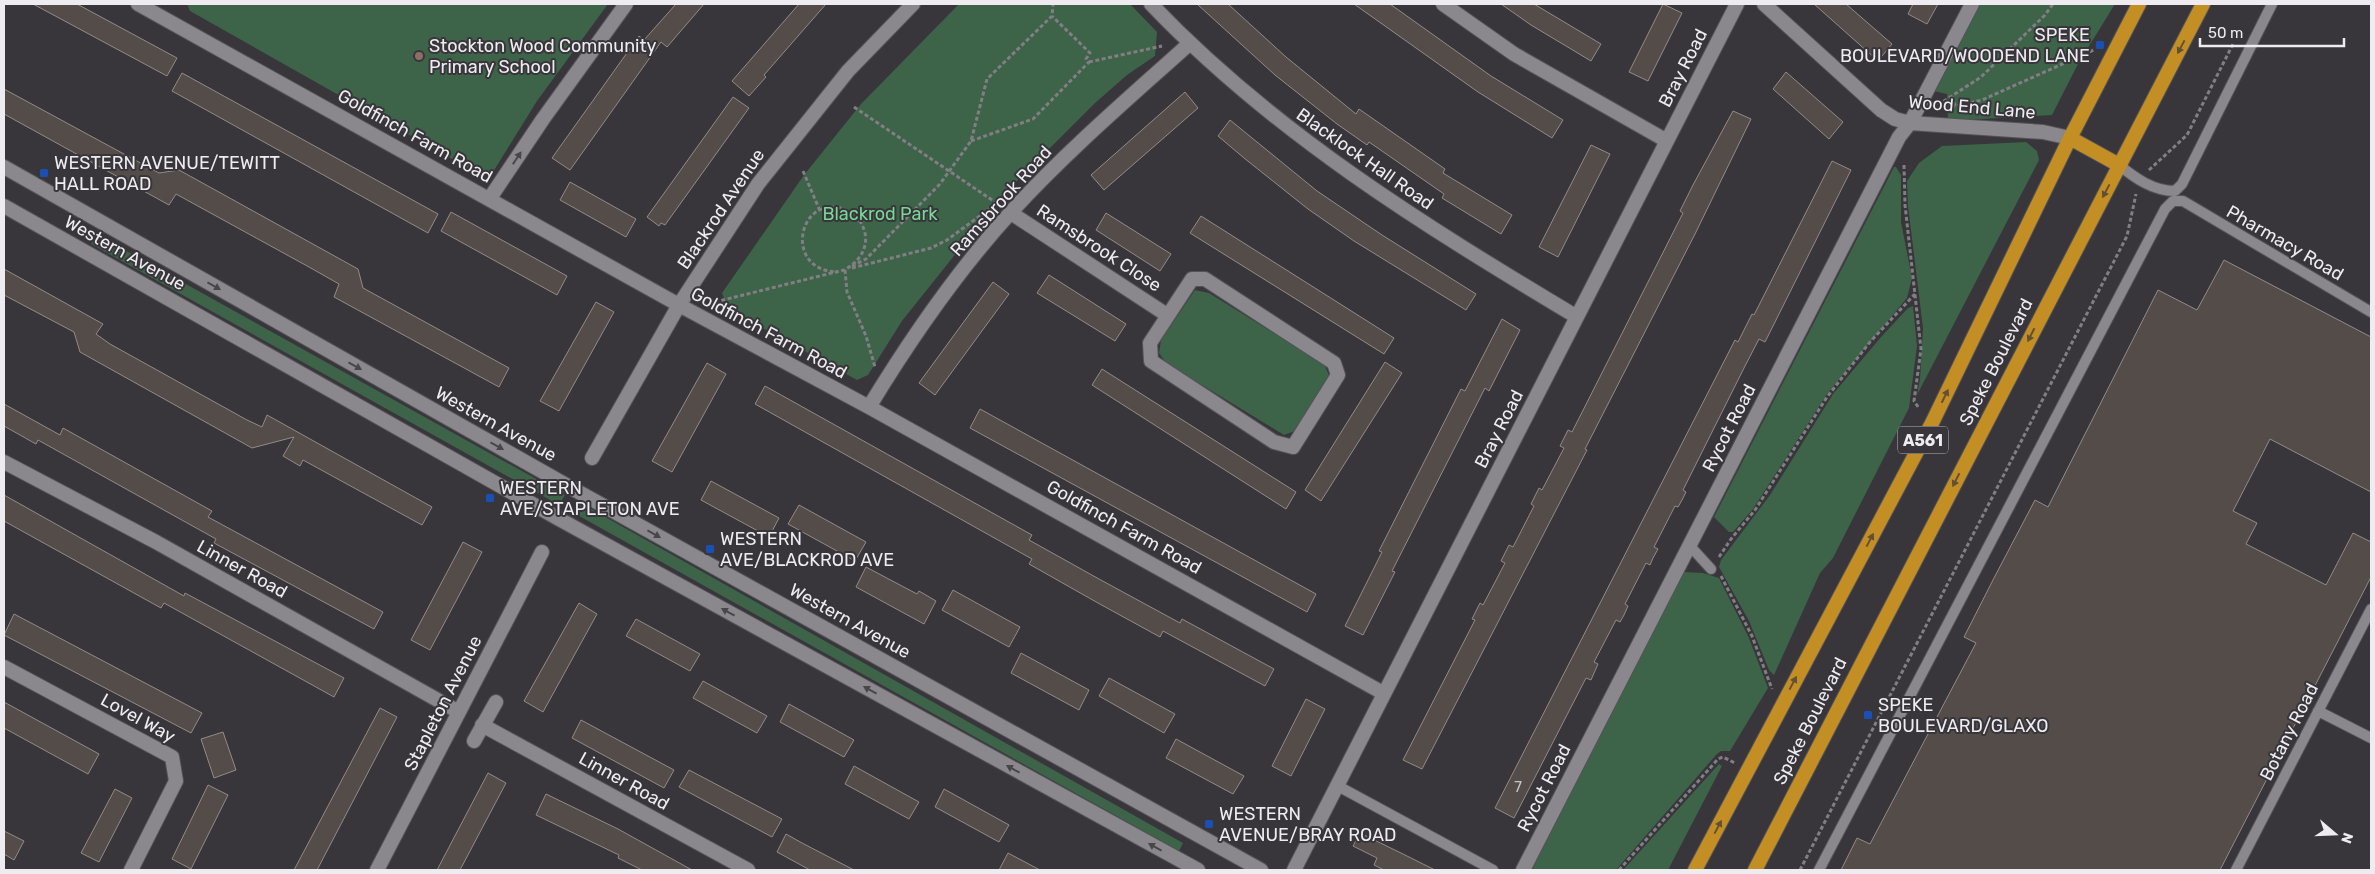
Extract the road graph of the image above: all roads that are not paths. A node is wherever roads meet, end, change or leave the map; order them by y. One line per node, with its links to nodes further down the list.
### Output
1 (138, 4): 12 (street, Goldfinch Farm Road)
2 (626, 4): 19 (street, one-way to 2)
3 (913, 4): 22 (street, Blackrod Avenue)
4 (1151, 4): 13 (street, Blacklock Hall Road)
5 (1442, 4): 16 (street)
6 (1737, 4): 16 (street, Bray Road)
7 (1764, 4): 14 (street, Wood End Lane)
8 (1972, 4): 14 (street, Rycot Road)
9 (2139, 4): 15 (highway, Speke Boulevard / A561)
10 (2203, 4): 17 (highway, Speke Boulevard / A561, one-way to 17)
11 (2272, 4): 17 (lane)
12 (162, 10): 19 (street, Goldfinch Farm Road)
13 (1189, 44): 21 (street, Ramsbrook Road); 25 (street, Blacklock Hall Road)
14 (1910, 123): 15 (street, Wood End Lane); 29 (street, Rycot Road)
15 (2070, 138): 17 (highway); 51 (highway, Speke Boulevard / A561, one-way to 15)
16 (1667, 141): 25 (street, Bray Road)
17 (2119, 165): 42 (highway, Speke Boulevard / A561, one-way to 42)
18 (4, 168): 47 (street, Western Avenue, one-way to 47)
19 (490, 198): 22 (street, Goldfinch Farm Road)
20 (4, 206): 46 (street, Western Avenue, one-way to 20)
21 (1002, 207): 24 (street, Ramsbrook Close); 26 (street, Ramsbrook Road)
22 (678, 305): 26 (street, Goldfinch Farm Road); 27 (street, Blackrod Avenue)
23 (2371, 312): 52 (lane, Pharmacy Road)
24 (1167, 316): 24 (street, Ramsbrook Close)
25 (1577, 317): 34 (street, Bray Road)
26 (869, 407): 34 (street, Goldfinch Farm Road)
27 (592, 458)
28 (4, 462): 37 (street, Linner Road)
29 (1690, 546): 31 (lane); 50 (street, Rycot Road)
30 (542, 552): 37 (street, Stapleton Avenue)
31 (1711, 569)
32 (2371, 609): 36 (lane, Botany Road)
33 (4, 667): 43 (street, Lovel Way)
34 (1383, 693): 41 (street, Bray Road)
35 (496, 702): 38 (street)
36 (2318, 711): 39 (lane); 53 (lane, Botany Road)
37 (459, 712): 44 (street, Stapleton Avenue)
38 (482, 725): 40 (street); 45 (street, Linner Road)
39 (2371, 738)
40 (474, 741)
41 (1336, 785): 48 (street, Bray Road); 49 (lane)
42 (1756, 869)
43 (131, 870)
44 (377, 870)
45 (748, 870)
46 (1198, 870)
47 (1261, 870)
48 (1294, 870)
49 (1493, 870)
50 (1523, 870)
51 (1695, 870)
52 (1819, 870)
53 (2236, 870)

